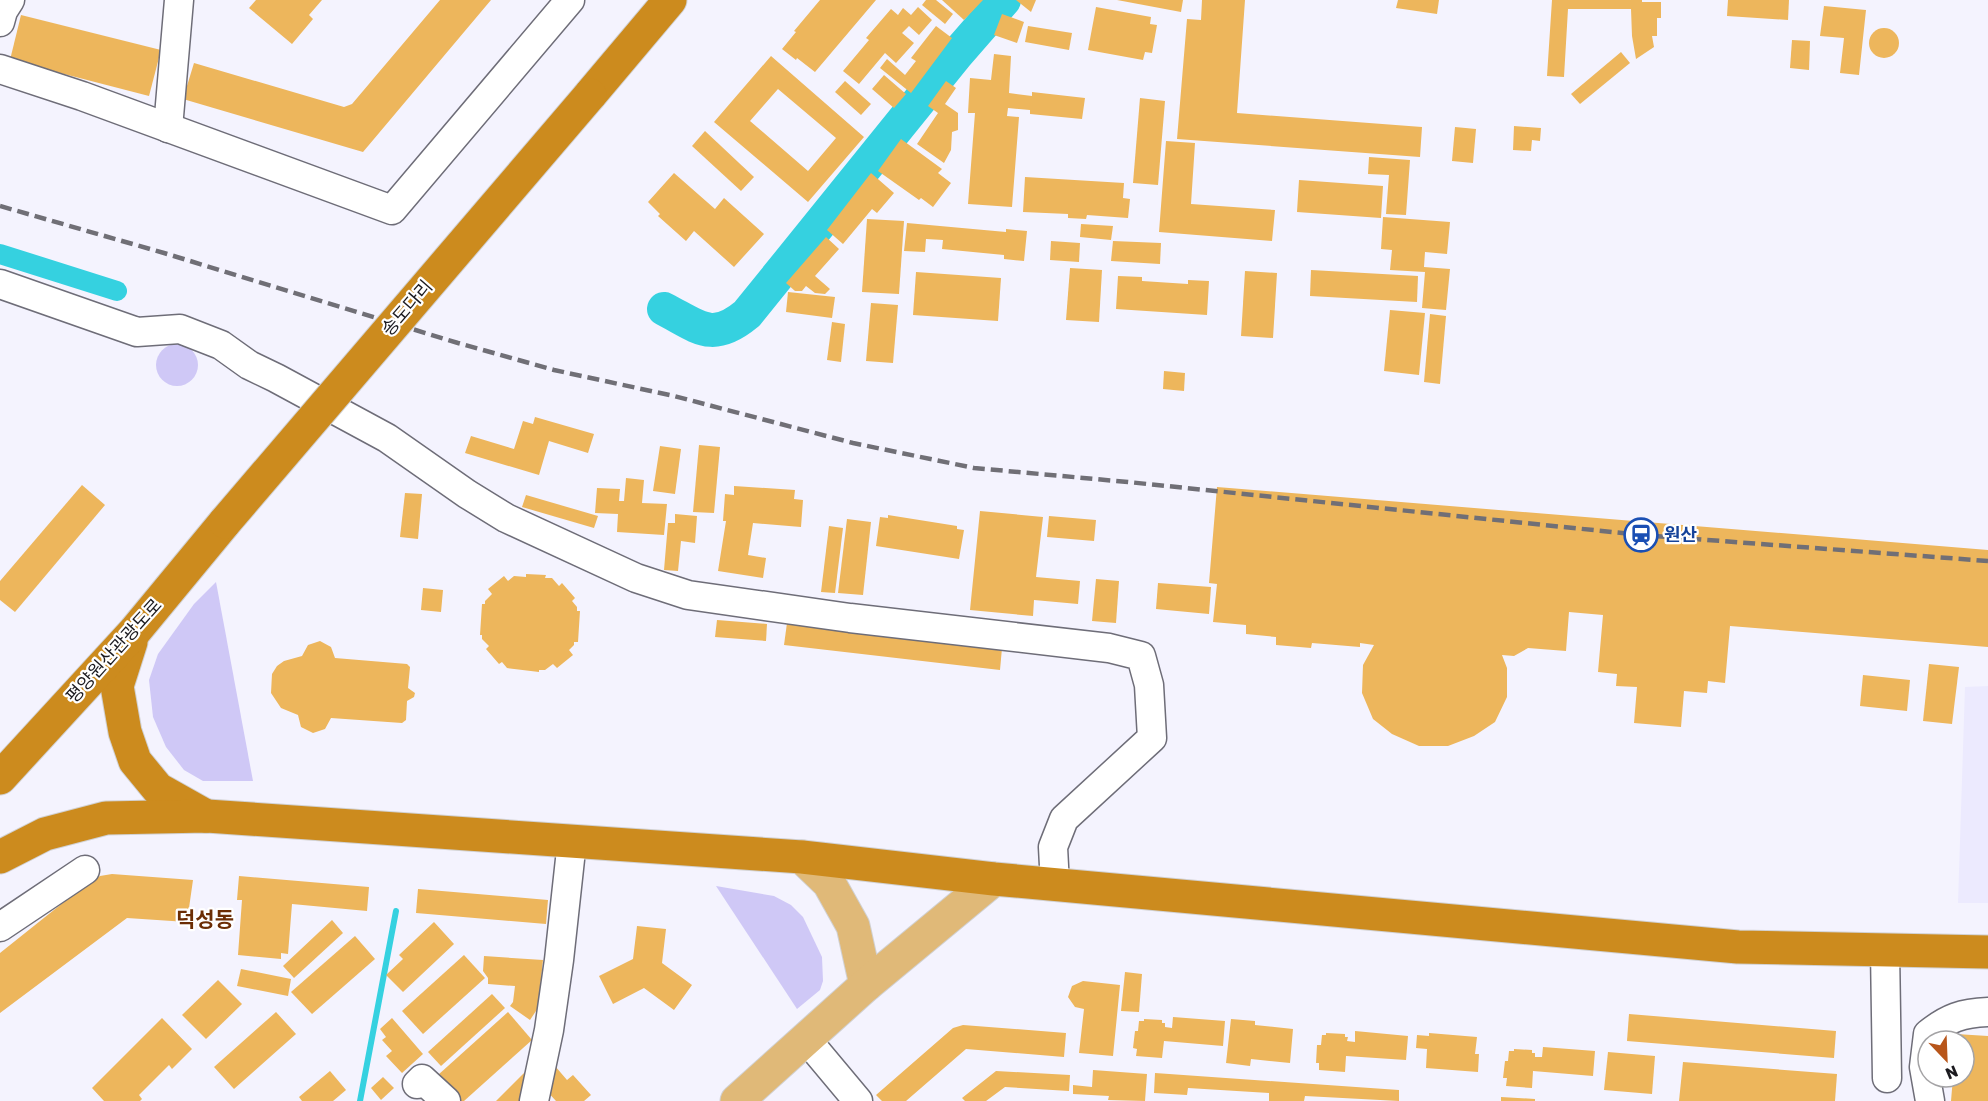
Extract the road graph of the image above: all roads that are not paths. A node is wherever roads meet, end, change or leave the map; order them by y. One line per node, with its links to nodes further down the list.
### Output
1 (10, 0): 5 (street)
2 (179, 0): 7 (street)
3 (570, 0): 7 (street)
4 (670, 0): 9 (highway, 송도다리, bridge)
5 (0, 22)
6 (0, 69): 7 (street)
7 (168, 128)
8 (0, 284): 18 (street)
9 (225, 522): 10 (highway, 평양원산관광도로)
10 (135, 631): 11 (highway, 평양원산관광도로); 12 (highway)
11 (0, 778)
12 (207, 816): 13 (highway); 14 (highway)
13 (572, 841): 15 (highway); 28 (street)
14 (0, 857)
15 (802, 857): 17 (highway); 22 (main road)
16 (85, 870): 19 (street)
17 (994, 879): 18 (highway); 22 (main road)
18 (1055, 885): 20 (highway)
19 (0, 927)
20 (1885, 950): 21 (highway); 25 (street)
21 (1988, 951)
22 (866, 985): 24 (main road)
23 (1988, 1012): 31 (street)
24 (807, 1040): 29 (main road); 30 (street)
25 (1887, 1078)
26 (417, 1084): 27 (street)
27 (446, 1101)
28 (534, 1101)
29 (737, 1101)
30 (858, 1101)
31 (1930, 1101)

